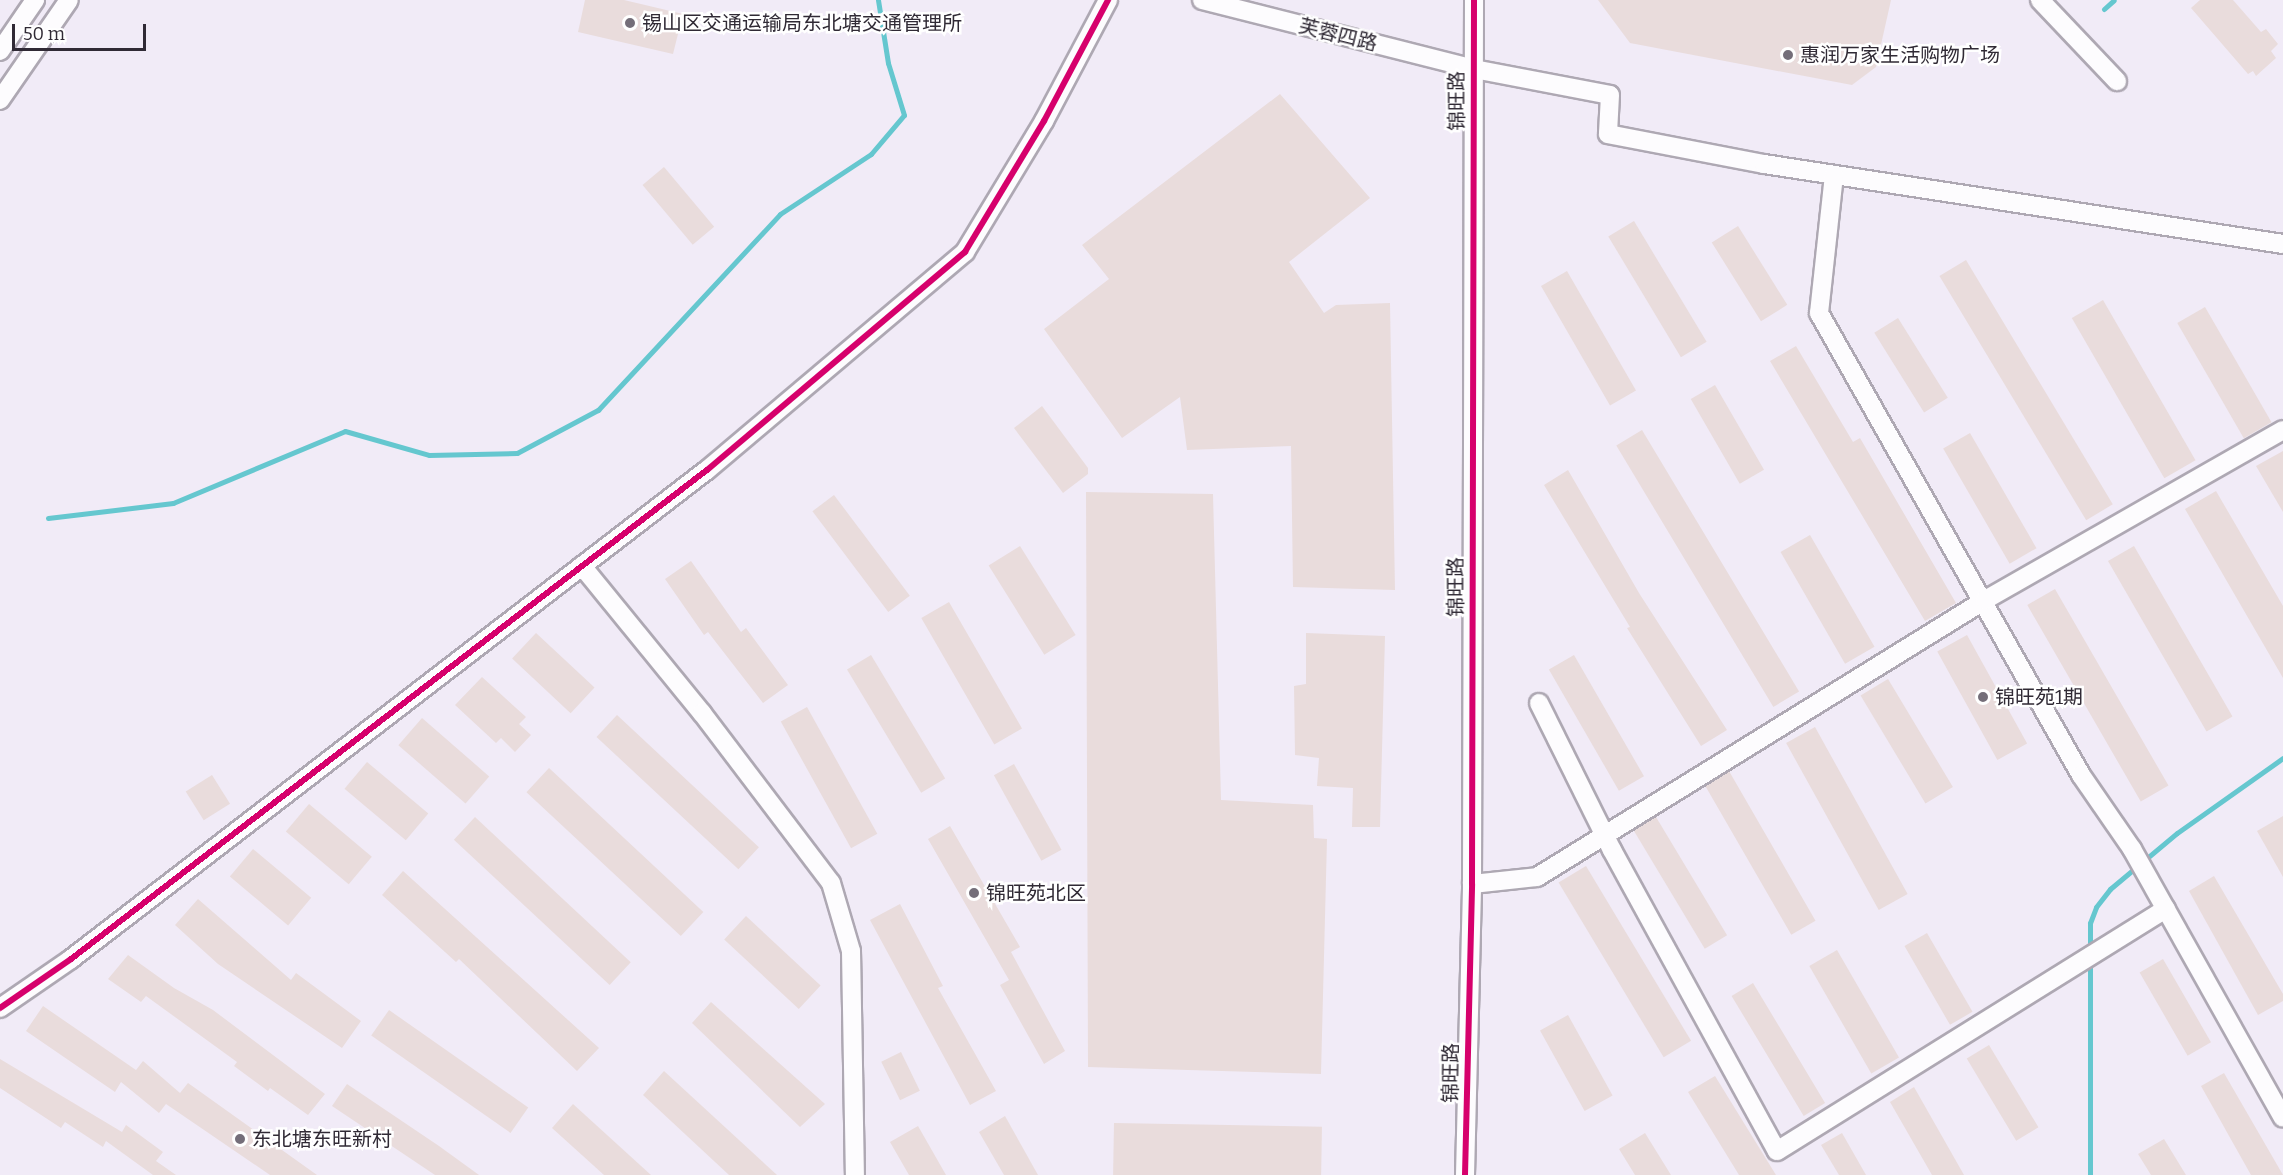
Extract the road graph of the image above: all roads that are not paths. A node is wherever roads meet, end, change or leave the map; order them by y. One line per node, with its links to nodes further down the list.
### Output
1 (35, 0): 7 (street)
2 (69, 0): 10 (street)
3 (1108, 0): 14 (street)
4 (1203, 0): 8 (street, 芙蓉四路)
5 (1474, 0): 8 (street, 锦旺路)
6 (2040, 0): 9 (street)
7 (0, 51)
8 (1474, 69): 11 (street, 芙蓉四路); 18 (street, 锦旺路)
9 (2117, 81)
10 (0, 100)
11 (1834, 175): 12 (street); 15 (street)
12 (2283, 244)
13 (2283, 430): 15 (street)
14 (582, 566): 20 (street); 22 (street)
15 (1985, 600): 17 (street); 19 (street)
16 (1539, 703): 17 (street)
17 (1605, 835): 18 (street); 19 (street)
18 (1472, 884): 23 (street, 锦旺路)
19 (2166, 909): 21 (street)
20 (0, 1008)
21 (2283, 1118)
22 (855, 1175)
23 (1465, 1175)

